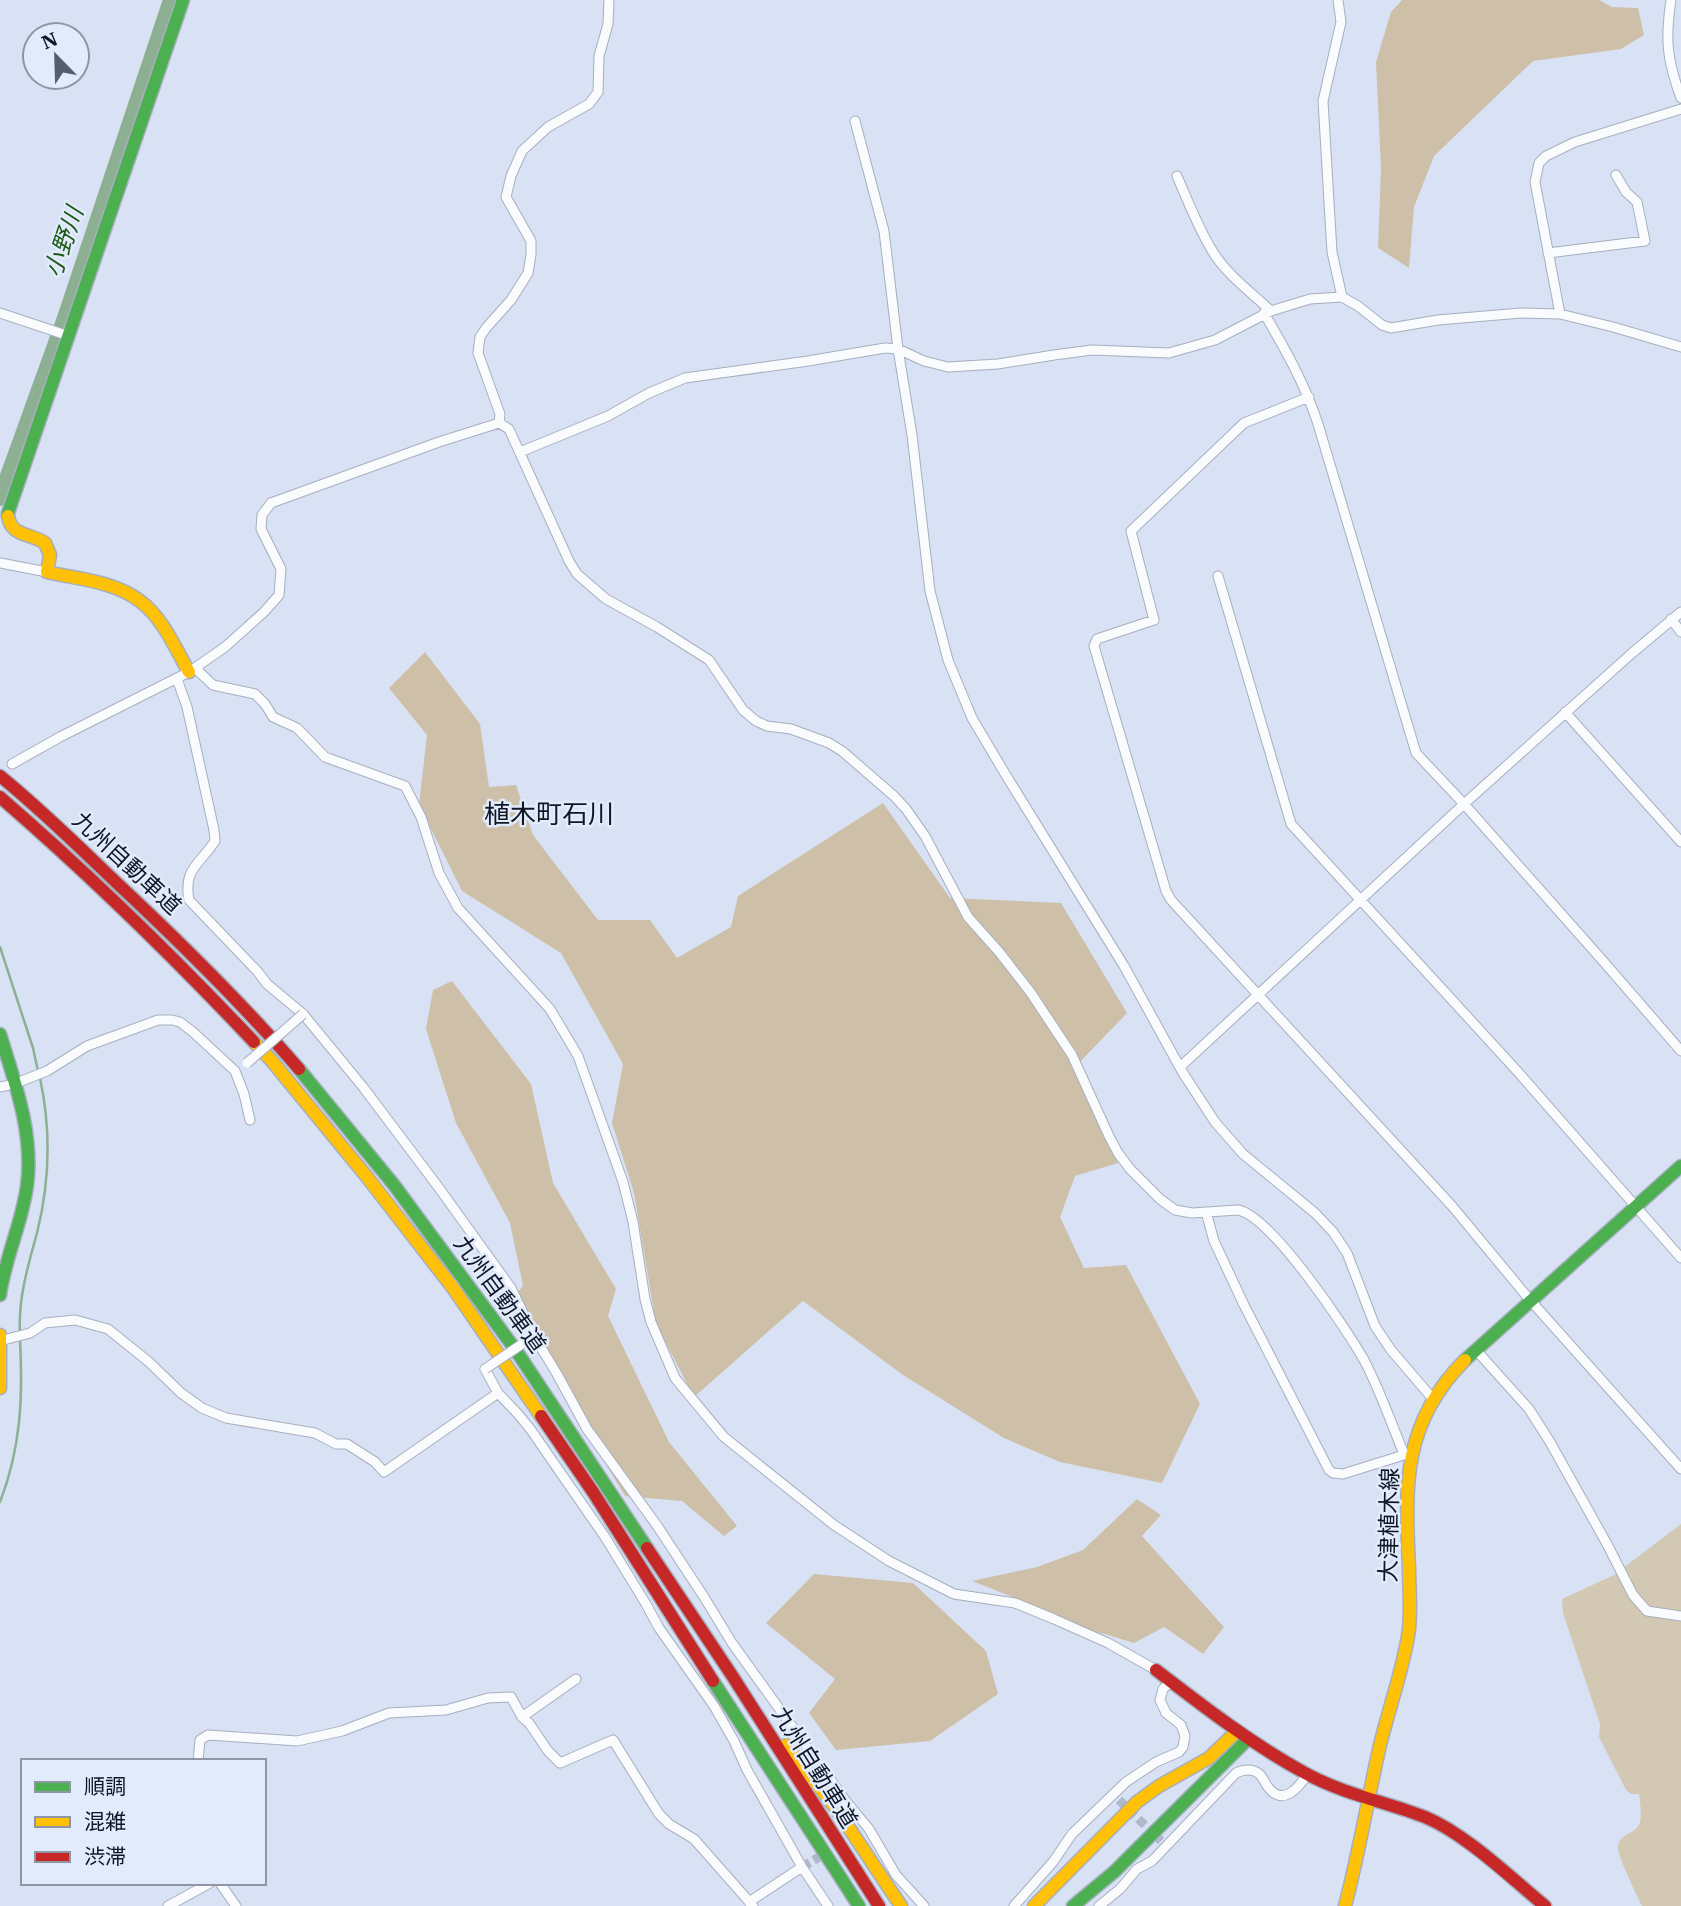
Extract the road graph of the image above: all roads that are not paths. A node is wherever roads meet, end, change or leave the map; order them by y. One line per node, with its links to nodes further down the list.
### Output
1 (183, 0): 15 (main road)
2 (609, 0): 19 (street)
3 (1338, 0): 11 (street)
4 (1671, 0): 5 (street)
5 (1681, 98)
6 (1681, 109): 10 (street)
7 (855, 121): 17 (street)
8 (1616, 175): 10 (street)
9 (1177, 176): 12 (street)
10 (1548, 253): 14 (street)
11 (1342, 298): 12 (street); 14 (street)
12 (1268, 312): 17 (street); 18 (street)
13 (0, 313): 15 (street)
14 (1560, 314): 16 (street)
15 (67, 335): 22 (main road)
16 (1681, 347)
17 (898, 349): 20 (street); 40 (street)
18 (1309, 397): 33 (street); 36 (street)
19 (499, 424): 20 (street); 27 (street)
20 (520, 452): 47 (street)
21 (0, 563): 22 (street)
22 (47, 572): 27 (main road)
23 (1218, 576): 35 (street)
24 (1681, 612): 25 (street)
25 (1671, 619): 26 (street); 29 (street)
26 (1681, 632)
27 (192, 670): 28 (street); 60 (street)
28 (177, 679): 30 (street); 37 (street)
29 (1565, 712): 33 (street); 34 (street)
30 (12, 764)
31 (0, 776): 61 (main road, 九州自動車道)
32 (0, 797): 68 (main road, 九州自動車道)
33 (1464, 804): 35 (street); 39 (street)
34 (1681, 842)
35 (1361, 901): 36 (street); 46 (street)
36 (1258, 996): 40 (street); 50 (street)
37 (303, 1014): 41 (street, bridge); 51 (street)
38 (0, 1034): 42 (main road)
39 (1681, 1051)
40 (1181, 1067): 56 (street)
41 (236, 1071): 42 (street); 44 (street)
42 (20, 1082): 43 (street); 49 (main road)
43 (0, 1087)
44 (250, 1121)
45 (1681, 1166): 46 (main road, 大津植木線)
46 (1636, 1207): 48 (street); 50 (main road, 大津植木線)
47 (1206, 1212): 57 (street); 57 (street)
48 (1681, 1258)
49 (0, 1296)
50 (1530, 1300): 53 (main road, 大津植木線); 58 (street)
51 (534, 1336): 55 (street, bridge); 81 (street)
52 (2, 1339): 54 (main road); 55 (street)
53 (1476, 1350): 56 (main road, 大津植木線); 59 (street)
54 (0, 1388)
55 (498, 1393): 70 (street)
56 (1433, 1399): 57 (main road, 大津植木線)
57 (1408, 1454): 69 (main road, 大津植木線)
58 (1681, 1469)
59 (1681, 1616)
60 (1156, 1670): 63 (main road)
61 (733, 1677): 79 (main road, 九州自動車道); 80 (main road)
62 (576, 1679): 64 (street)
63 (1171, 1681): 65 (main road); 82 (street)
64 (522, 1717): 66 (street); 73 (street)
65 (1242, 1735): 67 (main road); 83 (main road); 84 (main road)
66 (198, 1759)
67 (1307, 1774): 69 (main road); 85 (street)
68 (774, 1777): 77 (main road); 78 (main road, 九州自動車道)
69 (1368, 1798): 86 (main road, 大津植木線); 87 (main road)
70 (802, 1867): 73 (street); 76 (street)
71 (206, 1885): 74 (street)
72 (221, 1885): 75 (street)
73 (751, 1904)
74 (168, 1906)
75 (236, 1906)
76 (828, 1906)
77 (848, 1906)
78 (859, 1906)
79 (879, 1906)
80 (902, 1906)
81 (924, 1906)
82 (1014, 1906)
83 (1034, 1906)
84 (1073, 1906)
85 (1098, 1906)
86 (1345, 1906)
87 (1545, 1906)

